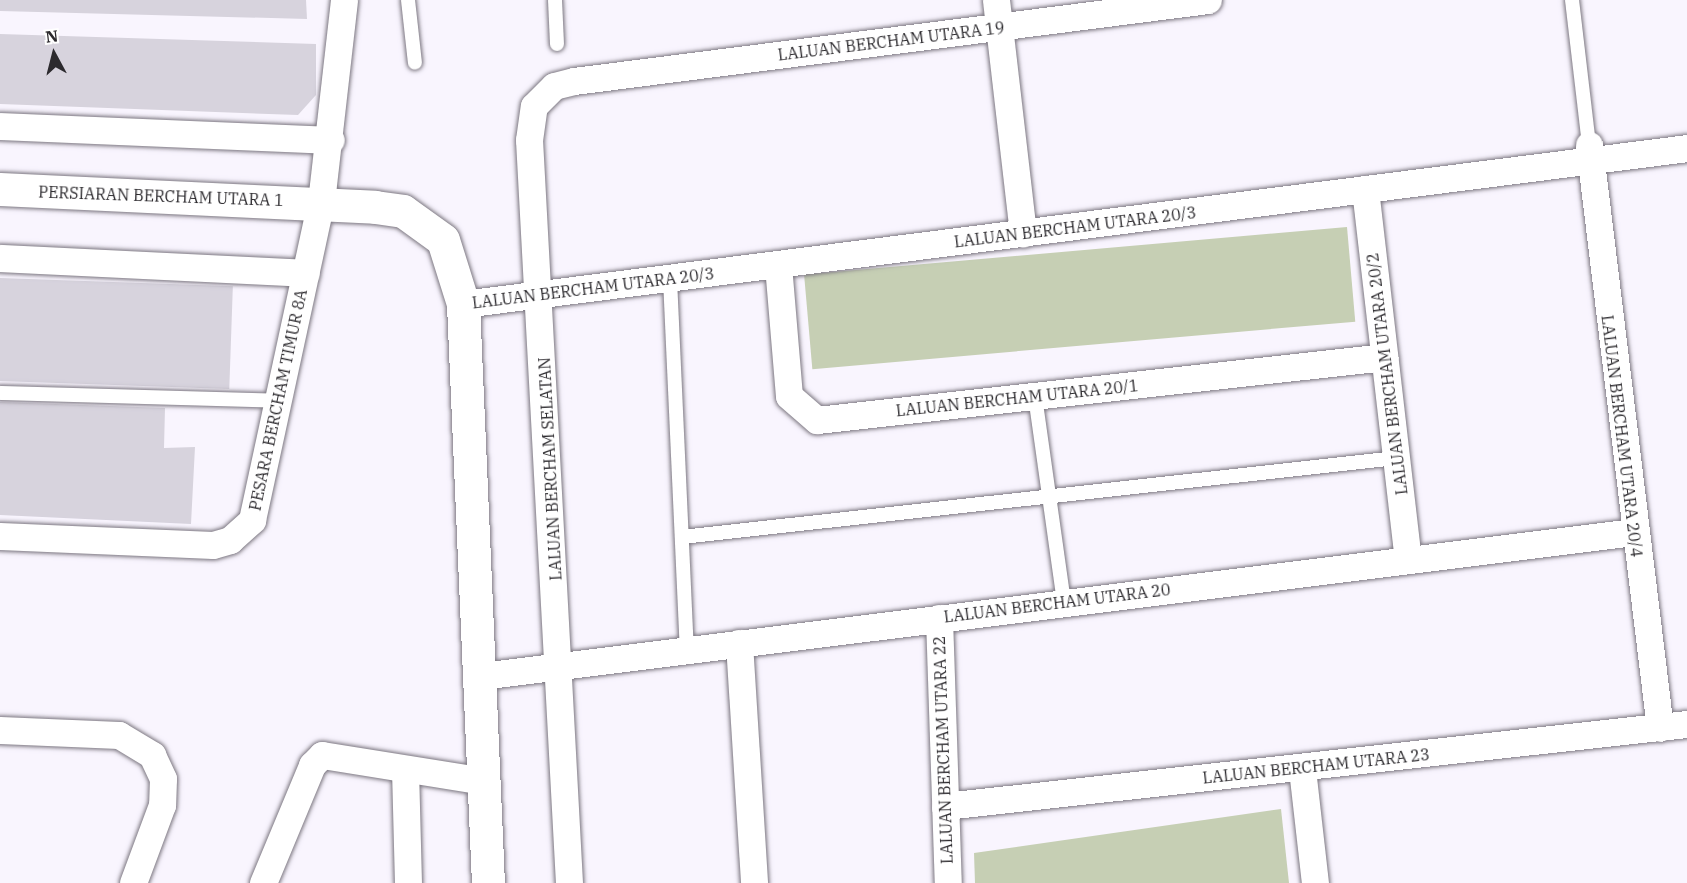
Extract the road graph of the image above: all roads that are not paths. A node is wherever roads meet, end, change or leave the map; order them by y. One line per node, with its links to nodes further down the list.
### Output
1 (344, 0): 12 (street, PESARA BERCHAM TIMUR 8A)
2 (408, 0): 9 (lane)
3 (555, 0): 8 (lane)
4 (996, 0): 7 (street)
5 (1208, 0): 7 (street, LALUAN BERCHAM UTARA 19)
6 (1572, 0): 14 (lane)
7 (999, 27): 10 (street, LALUAN BERCHAM UTARA 19); 18 (street)
8 (557, 44)
9 (415, 63)
10 (574, 81): 23 (street, LALUAN BERCHAM SELATAN)
11 (0, 126): 12 (street)
12 (331, 140): 17 (street, PESARA BERCHAM TIMUR 8A)
13 (1687, 148): 14 (street, LALUAN BERCHAM UTARA 20/3)
14 (1589, 153): 16 (street, LALUAN BERCHAM UTARA 20/3); 31 (street, LALUAN BERCHAM UTARA 20/4)
15 (0, 189): 17 (street, PERSIARAN BERCHAM UTARA 1)
16 (1365, 189): 18 (street, LALUAN BERCHAM UTARA 20/3); 25 (street, LALUAN BERCHAM UTARA 20/2)
17 (321, 202): 21 (street, PESARA BERCHAM TIMUR 8A); 24 (street, PERSIARAN BERCHAM UTARA 1)
18 (1023, 233): 20 (street, LALUAN BERCHAM UTARA 20/3)
19 (0, 258): 21 (street)
20 (777, 265): 22 (street, LALUAN BERCHAM UTARA 20/3); 27 (street, LALUAN BERCHAM UTARA 20/1)
21 (306, 273): 28 (street, PESARA BERCHAM TIMUR 8A)
22 (670, 279): 23 (street, LALUAN BERCHAM UTARA 20/3); 33 (lane)
23 (540, 296): 24 (street, LALUAN BERCHAM UTARA 20/3); 39 (street, LALUAN BERCHAM SELATAN)
24 (463, 304): 40 (street, PERSIARAN BERCHAM UTARA 1)
25 (1385, 357): 27 (street, LALUAN BERCHAM UTARA 20/1); 29 (street, LALUAN BERCHAM UTARA 20/2)
26 (0, 393): 28 (lane)
27 (1035, 396): 30 (lane)
28 (281, 401): 32 (street, PESARA BERCHAM TIMUR 8A)
29 (1396, 458): 30 (lane); 34 (street, LALUAN BERCHAM UTARA 20/2)
30 (1049, 495): 33 (lane); 35 (lane)
31 (1634, 532): 34 (street, LALUAN BERCHAM UTARA 20); 42 (street, LALUAN BERCHAM UTARA 20/4)
32 (0, 536)
33 (682, 537): 38 (lane)
34 (1408, 558): 35 (street, LALUAN BERCHAM UTARA 20)
35 (1064, 602): 36 (street, LALUAN BERCHAM UTARA 20)
36 (939, 618): 37 (street, LALUAN BERCHAM UTARA 20); 47 (street, LALUAN BERCHAM UTARA 22)
37 (739, 643): 38 (street, LALUAN BERCHAM UTARA 20); 53 (street)
38 (687, 650): 39 (street, LALUAN BERCHAM UTARA 20)
39 (561, 666): 40 (street, LALUAN BERCHAM UTARA 20); 52 (street, LALUAN BERCHAM SELATAN)
40 (481, 676): 46 (street, PERSIARAN BERCHAM UTARA 1)
41 (1687, 724): 42 (street, LALUAN BERCHAM UTARA 23)
42 (1660, 728): 45 (street, LALUAN BERCHAM UTARA 23)
43 (0, 730): 48 (street)
44 (405, 769): 46 (street); 49 (street); 50 (street)
45 (1302, 769): 47 (street, LALUAN BERCHAM UTARA 23); 55 (street)
46 (485, 781): 51 (street, PERSIARAN BERCHAM UTARA 1)
47 (945, 806): 54 (street, LALUAN BERCHAM UTARA 22)
48 (133, 883)
49 (263, 883)
50 (408, 883)
51 (488, 883)
52 (569, 883)
53 (754, 883)
54 (948, 883)
55 (1315, 883)

